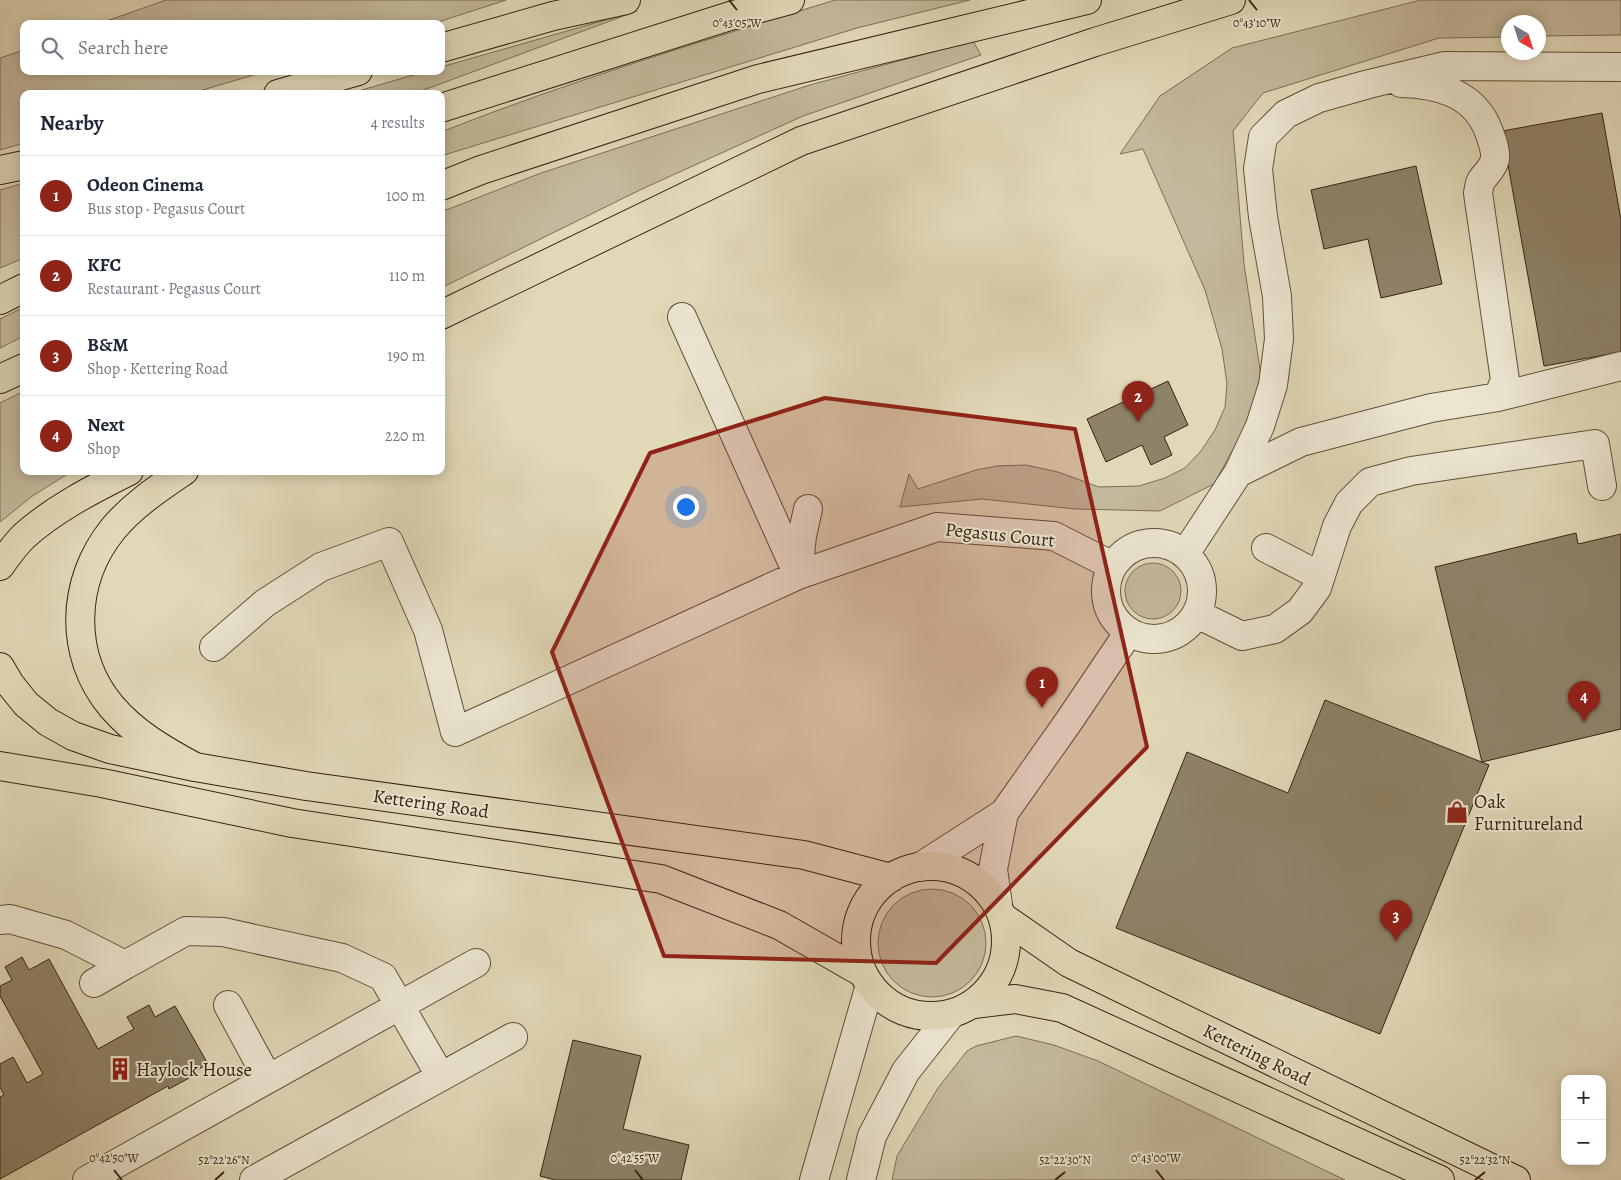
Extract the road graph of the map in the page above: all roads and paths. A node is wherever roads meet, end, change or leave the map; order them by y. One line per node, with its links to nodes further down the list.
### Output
1 (626, 0): 5 (main road)
2 (790, 0): 10 (main road)
3 (1088, 0): 13 (main road)
4 (1231, 0): 16 (main road)
5 (445, 47)
6 (1621, 67): 8 (street)
7 (344, 75): 9 (main road)
8 (1369, 84): 21 (street); 22 (street)
9 (292, 90)
10 (445, 107)
11 (20, 166): 12 (main road)
12 (0, 170)
13 (445, 184)
14 (20, 290): 15 (main road)
15 (0, 300)
16 (445, 313)
17 (682, 317): 31 (street)
18 (1621, 366): 21 (street)
19 (20, 370): 20 (main road)
20 (0, 379)
21 (1498, 396): 22 (street)
22 (1238, 473): 28 (street)
23 (122, 475): 29 (main road)
24 (178, 475): 38 (main road)
25 (1602, 486): 32 (street)
26 (808, 509): 31 (street)
27 (1266, 548): 32 (street)
28 (1185, 554): 30 (street); 33 (street)
29 (0, 566)
30 (1113, 566): 31 (street, Pegasus Court); 34 (street)
31 (798, 575): 35 (street, Pegasus Court)
32 (1320, 576): 33 (street)
33 (1197, 614): 34 (street)
34 (1128, 632): 39 (street)
35 (214, 647)
36 (0, 667): 38 (main road, Kettering Road)
37 (0, 766): 46 (main road)
38 (194, 767): 41 (main road, Kettering Road)
39 (1004, 813): 40 (street); 42 (street)
40 (920, 867): 41 (main road); 42 (main road)
41 (891, 878): 46 (main road)
42 (1001, 912): 50 (main road); 59 (main road, Kettering Road)
43 (0, 920): 45 (street)
44 (476, 963): 49 (street)
45 (125, 965): 47 (street); 49 (street)
46 (867, 979): 50 (main road); 56 (street)
47 (94, 983)
48 (228, 1005): 53 (street)
49 (400, 1006): 52 (street); 53 (street)
50 (962, 1009): 57 (street); 58 (main road, Kettering Road)
51 (512, 1037): 52 (street)
52 (441, 1077): 55 (street)
53 (268, 1080): 54 (street)
54 (87, 1180)
55 (254, 1180)
56 (814, 1180)
57 (861, 1180)
58 (1440, 1180)
59 (1516, 1180)

